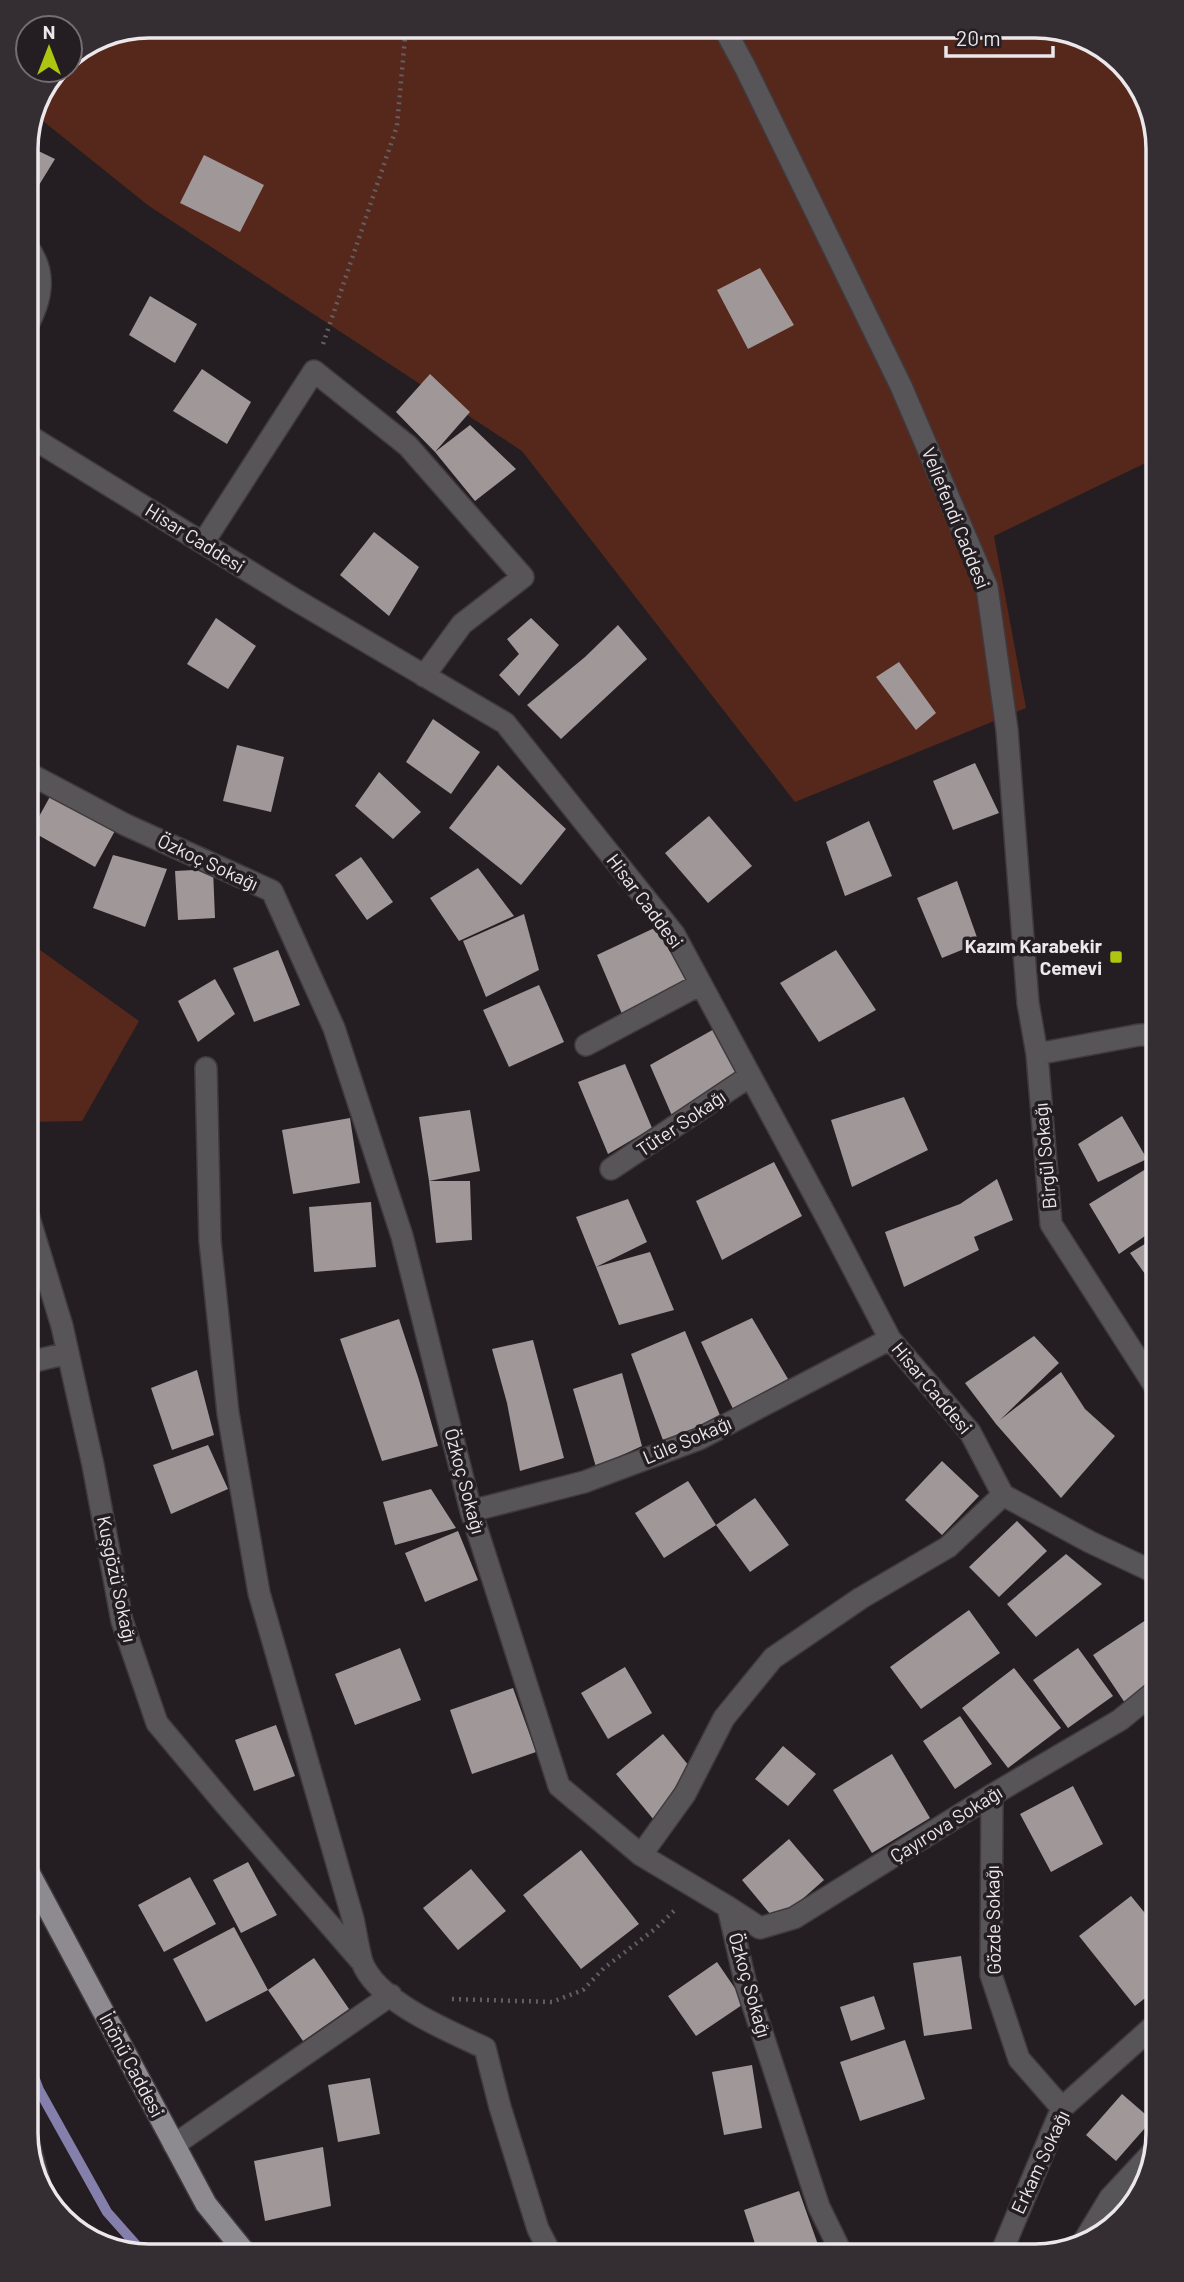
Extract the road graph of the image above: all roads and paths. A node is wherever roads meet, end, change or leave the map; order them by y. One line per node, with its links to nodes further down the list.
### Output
1 (406, 39): 5 (path)
2 (730, 39): 13 (street, Veliefendi Caddesi)
3 (39, 273): 4 (street)
4 (39, 299)
5 (314, 371): 7 (street); 8 (street)
6 (39, 442): 7 (street, Hisar Caddesi)
7 (204, 543): 8 (street, Hisar Caddesi)
8 (424, 676): 10 (street, Hisar Caddesi)
9 (39, 779): 23 (street, Özkoç Sokağı)
10 (701, 984): 12 (street); 15 (street, Hisar Caddesi)
11 (1146, 1035): 13 (street)
12 (586, 1045)
13 (1037, 1054): 21 (street, Birgül Sokağı)
14 (206, 1068): 31 (street)
15 (750, 1076): 16 (street, Tüter Sokağı); 18 (street, Hisar Caddesi)
16 (611, 1169)
17 (38, 1249): 19 (street, Kuşgözü Sokağı)
18 (890, 1339): 22 (street, Hisar Caddesi); 23 (street, Lüle Sokağı)
19 (68, 1353): 20 (street); 31 (street, Kuşgözü Sokağı)
20 (38, 1360)
21 (1146, 1372)
22 (1003, 1495): 24 (street); 27 (street)
23 (471, 1511): 27 (street, Özkoç Sokağı)
24 (1146, 1568)
25 (1146, 1699): 26 (street, Çayırova Sokağı)
26 (992, 1795): 30 (street, Çayırova Sokağı); 35 (street, Gözde Sokağı)
27 (641, 1855): 28 (street, Özkoç Sokağı)
28 (697, 1889): 30 (street, Özkoç Sokağı); 33 (path)
29 (38, 1890): 36 (main road, İnönü Caddesi)
30 (728, 1907): 41 (street, Özkoç Sokağı)
31 (363, 1963): 32 (street, Kuşgözü Sokağı)
32 (391, 1995): 36 (street); 40 (street, Kuşgözü Sokağı)
33 (446, 1999)
34 (1146, 2033): 35 (street, Erkam Sokağı)
35 (1062, 2108): 42 (street, Erkam Sokağı)
36 (174, 2145): 39 (main road, İnönü Caddesi)
37 (1141, 2165): 38 (street)
38 (1093, 2227)
39 (238, 2243)
40 (545, 2243)
41 (837, 2244)
42 (1005, 2244)

